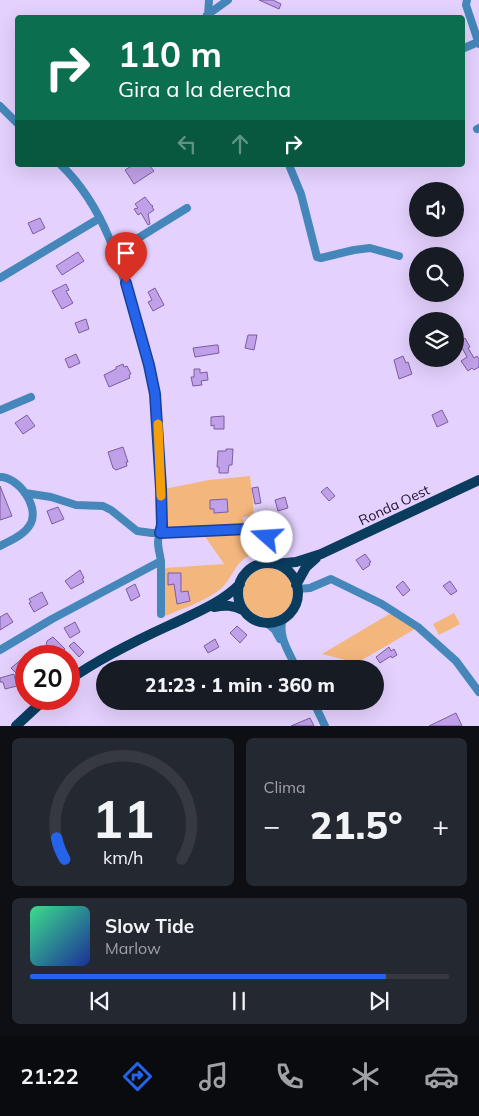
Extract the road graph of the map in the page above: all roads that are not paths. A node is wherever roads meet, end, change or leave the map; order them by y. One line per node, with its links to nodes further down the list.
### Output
1 (209, 0): 4 (street)
2 (228, 0): 5 (street)
3 (467, 0): 6 (street)
4 (208, 15)
5 (209, 15)
6 (479, 43): 7 (street)
7 (465, 48)
8 (0, 106): 9 (street)
9 (15, 121)
10 (62, 167): 13 (street)
11 (289, 167): 15 (street)
12 (187, 208): 14 (street)
13 (100, 218): 14 (street); 16 (street)
14 (113, 248): 22 (street)
15 (399, 256)
16 (0, 278)
17 (31, 397): 18 (street)
18 (0, 410)
19 (1, 476): 21 (street)
20 (479, 480): 24 (main road, Ronda Oest)
21 (25, 493): 22 (street); 23 (street)
22 (160, 533): 25 (street); 26 (street)
23 (0, 546)
24 (321, 554): 26 (main road, Ronda Oest); 28 (main road, Ronda Oest)
25 (161, 561): 31 (street); 35 (street)
26 (272, 564): 27 (main road); 28 (main road)
27 (240, 584): 29 (main road); 30 (main road)
28 (297, 587): 32 (main road); 38 (street)
29 (208, 608): 30 (main road); 37 (main road)
30 (243, 610): 33 (main road)
31 (161, 614)
32 (283, 619): 33 (main road); 34 (street)
33 (267, 623): 34 (street)
34 (285, 644): 36 (street)
35 (0, 650)
36 (293, 660)
37 (80, 673)
38 (479, 692)
39 (33, 710): 41 (main road)
40 (317, 710): 42 (street)
41 (16, 726)
42 (325, 726)

